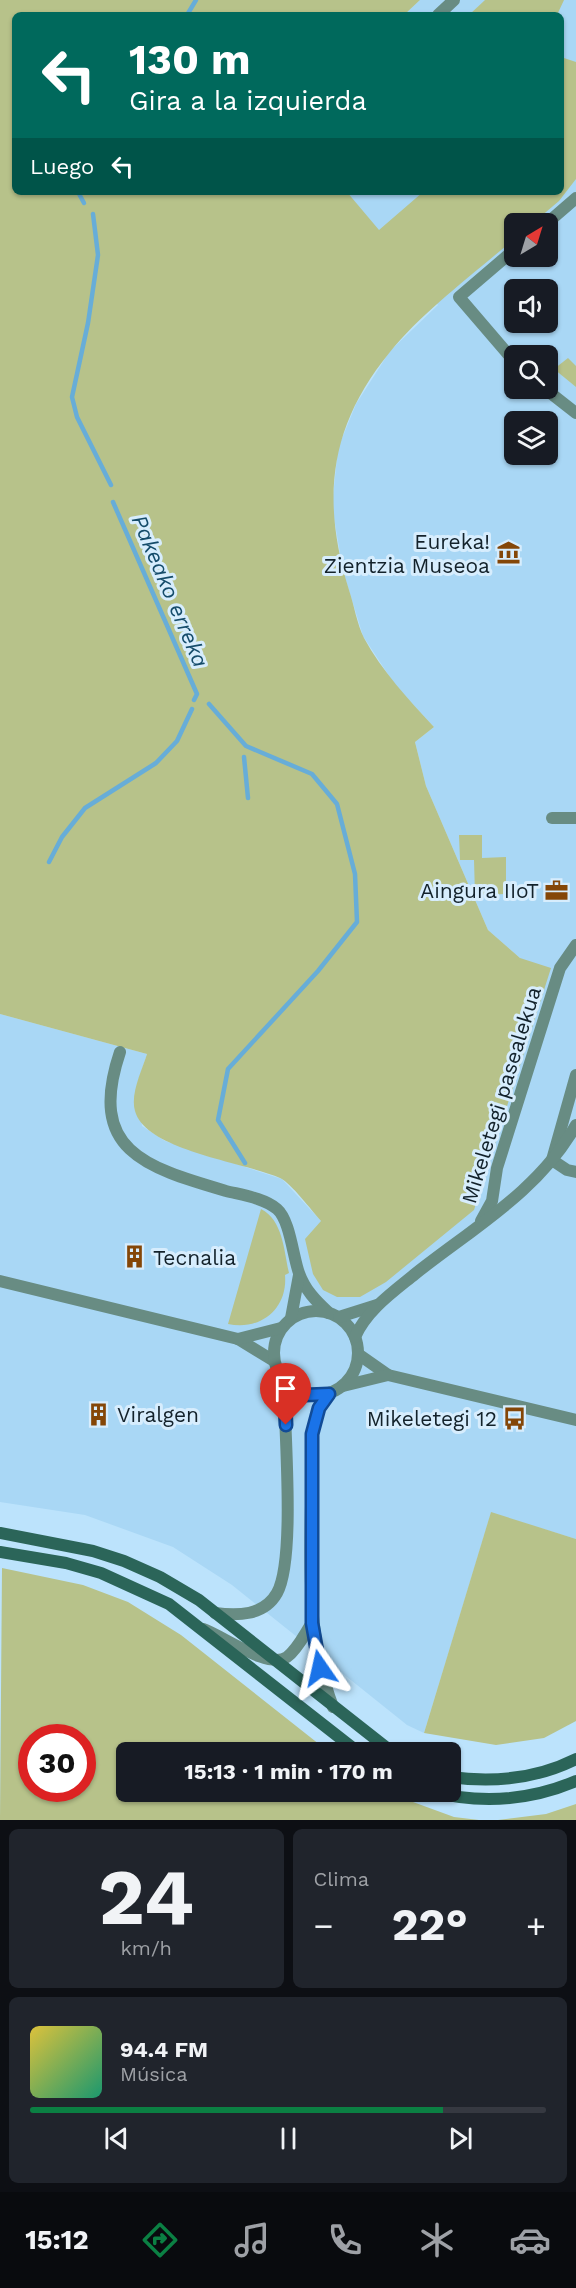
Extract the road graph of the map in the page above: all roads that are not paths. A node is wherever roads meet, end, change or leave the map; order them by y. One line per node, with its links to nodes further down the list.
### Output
1 (454, 0): 2 (street)
2 (441, 12)
3 (576, 198): 4 (street)
4 (558, 214)
5 (504, 259): 6 (street)
6 (504, 349)
7 (558, 399): 8 (street)
8 (576, 413)
9 (552, 818): 10 (street)
10 (576, 818)
11 (576, 945): 17 (street, Mikeletegi pasealekua)
12 (120, 1052): 18 (street)
13 (576, 1075): 15 (street, Mikeletegi pasealekua)
14 (576, 1125): 15 (street, Mikeletegi pasealekua)
15 (552, 1160): 16 (street); 17 (street, Mikeletegi pasealekua)
16 (576, 1172)
17 (479, 1225): 20 (street, Mikeletegi pasealekua)
18 (299, 1275): 21 (street); 22 (street)
19 (0, 1281): 25 (street)
20 (378, 1305): 21 (street, Mikeletegi pasealekua); 24 (street, Mikeletegi pasealekua)
21 (334, 1315): 22 (street); 24 (street)
22 (291, 1318): 23 (street)
23 (281, 1328): 25 (street); 27 (street)
24 (355, 1336): 26 (street)
25 (238, 1339): 27 (street)
26 (358, 1354): 28 (street); 30 (street)
27 (274, 1361): 29 (street)
28 (388, 1375): 30 (street); 32 (street)
29 (284, 1382): 31 (street); 35 (street)
30 (343, 1386): 31 (street)
31 (329, 1394): 36 (street)
32 (576, 1420)
33 (0, 1533): 35 (main road)
34 (0, 1552): 37 (main road)
35 (215, 1613): 38 (main road)
36 (312, 1623): 38 (street); 39 (street)
37 (199, 1627): 38 (street); 40 (main road)
38 (276, 1661): 39 (main road)
39 (333, 1707): 41 (main road)
40 (345, 1742)
41 (379, 1742)
42 (576, 1759): 43 (main road)
43 (461, 1778)
44 (576, 1781): 45 (main road)
45 (461, 1798)

